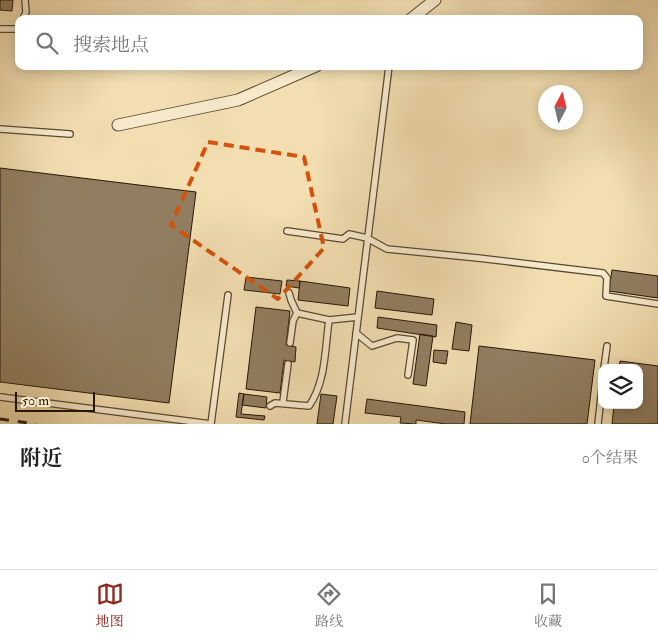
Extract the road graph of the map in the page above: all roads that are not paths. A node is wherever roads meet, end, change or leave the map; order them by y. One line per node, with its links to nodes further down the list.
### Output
1 (25, 0): 3 (lane)
2 (435, 0): 4 (street)
3 (25, 15)
4 (416, 15)
5 (0, 29): 6 (lane)
6 (15, 29)
7 (307, 70): 9 (street)
8 (388, 70): 13 (lane)
9 (118, 125)
10 (0, 129): 11 (lane)
11 (70, 134)
12 (286, 231): 13 (lane)
13 (367, 238): 16 (lane); 18 (lane)
14 (290, 293): 17 (lane)
15 (228, 295): 30 (lane)
16 (658, 304)
17 (297, 313): 19 (lane); 21 (lane)
18 (358, 317): 19 (lane); 20 (lane)
19 (329, 320): 27 (lane)
20 (356, 332): 25 (lane); 31 (lane)
21 (290, 343)
22 (607, 346): 24 (lane)
23 (288, 364): 27 (lane)
24 (605, 364)
25 (408, 375)
26 (0, 397): 30 (lane)
27 (283, 402): 28 (lane)
28 (270, 406)
29 (600, 409): 32 (lane)
30 (211, 424)
31 (345, 424)
32 (598, 424)

